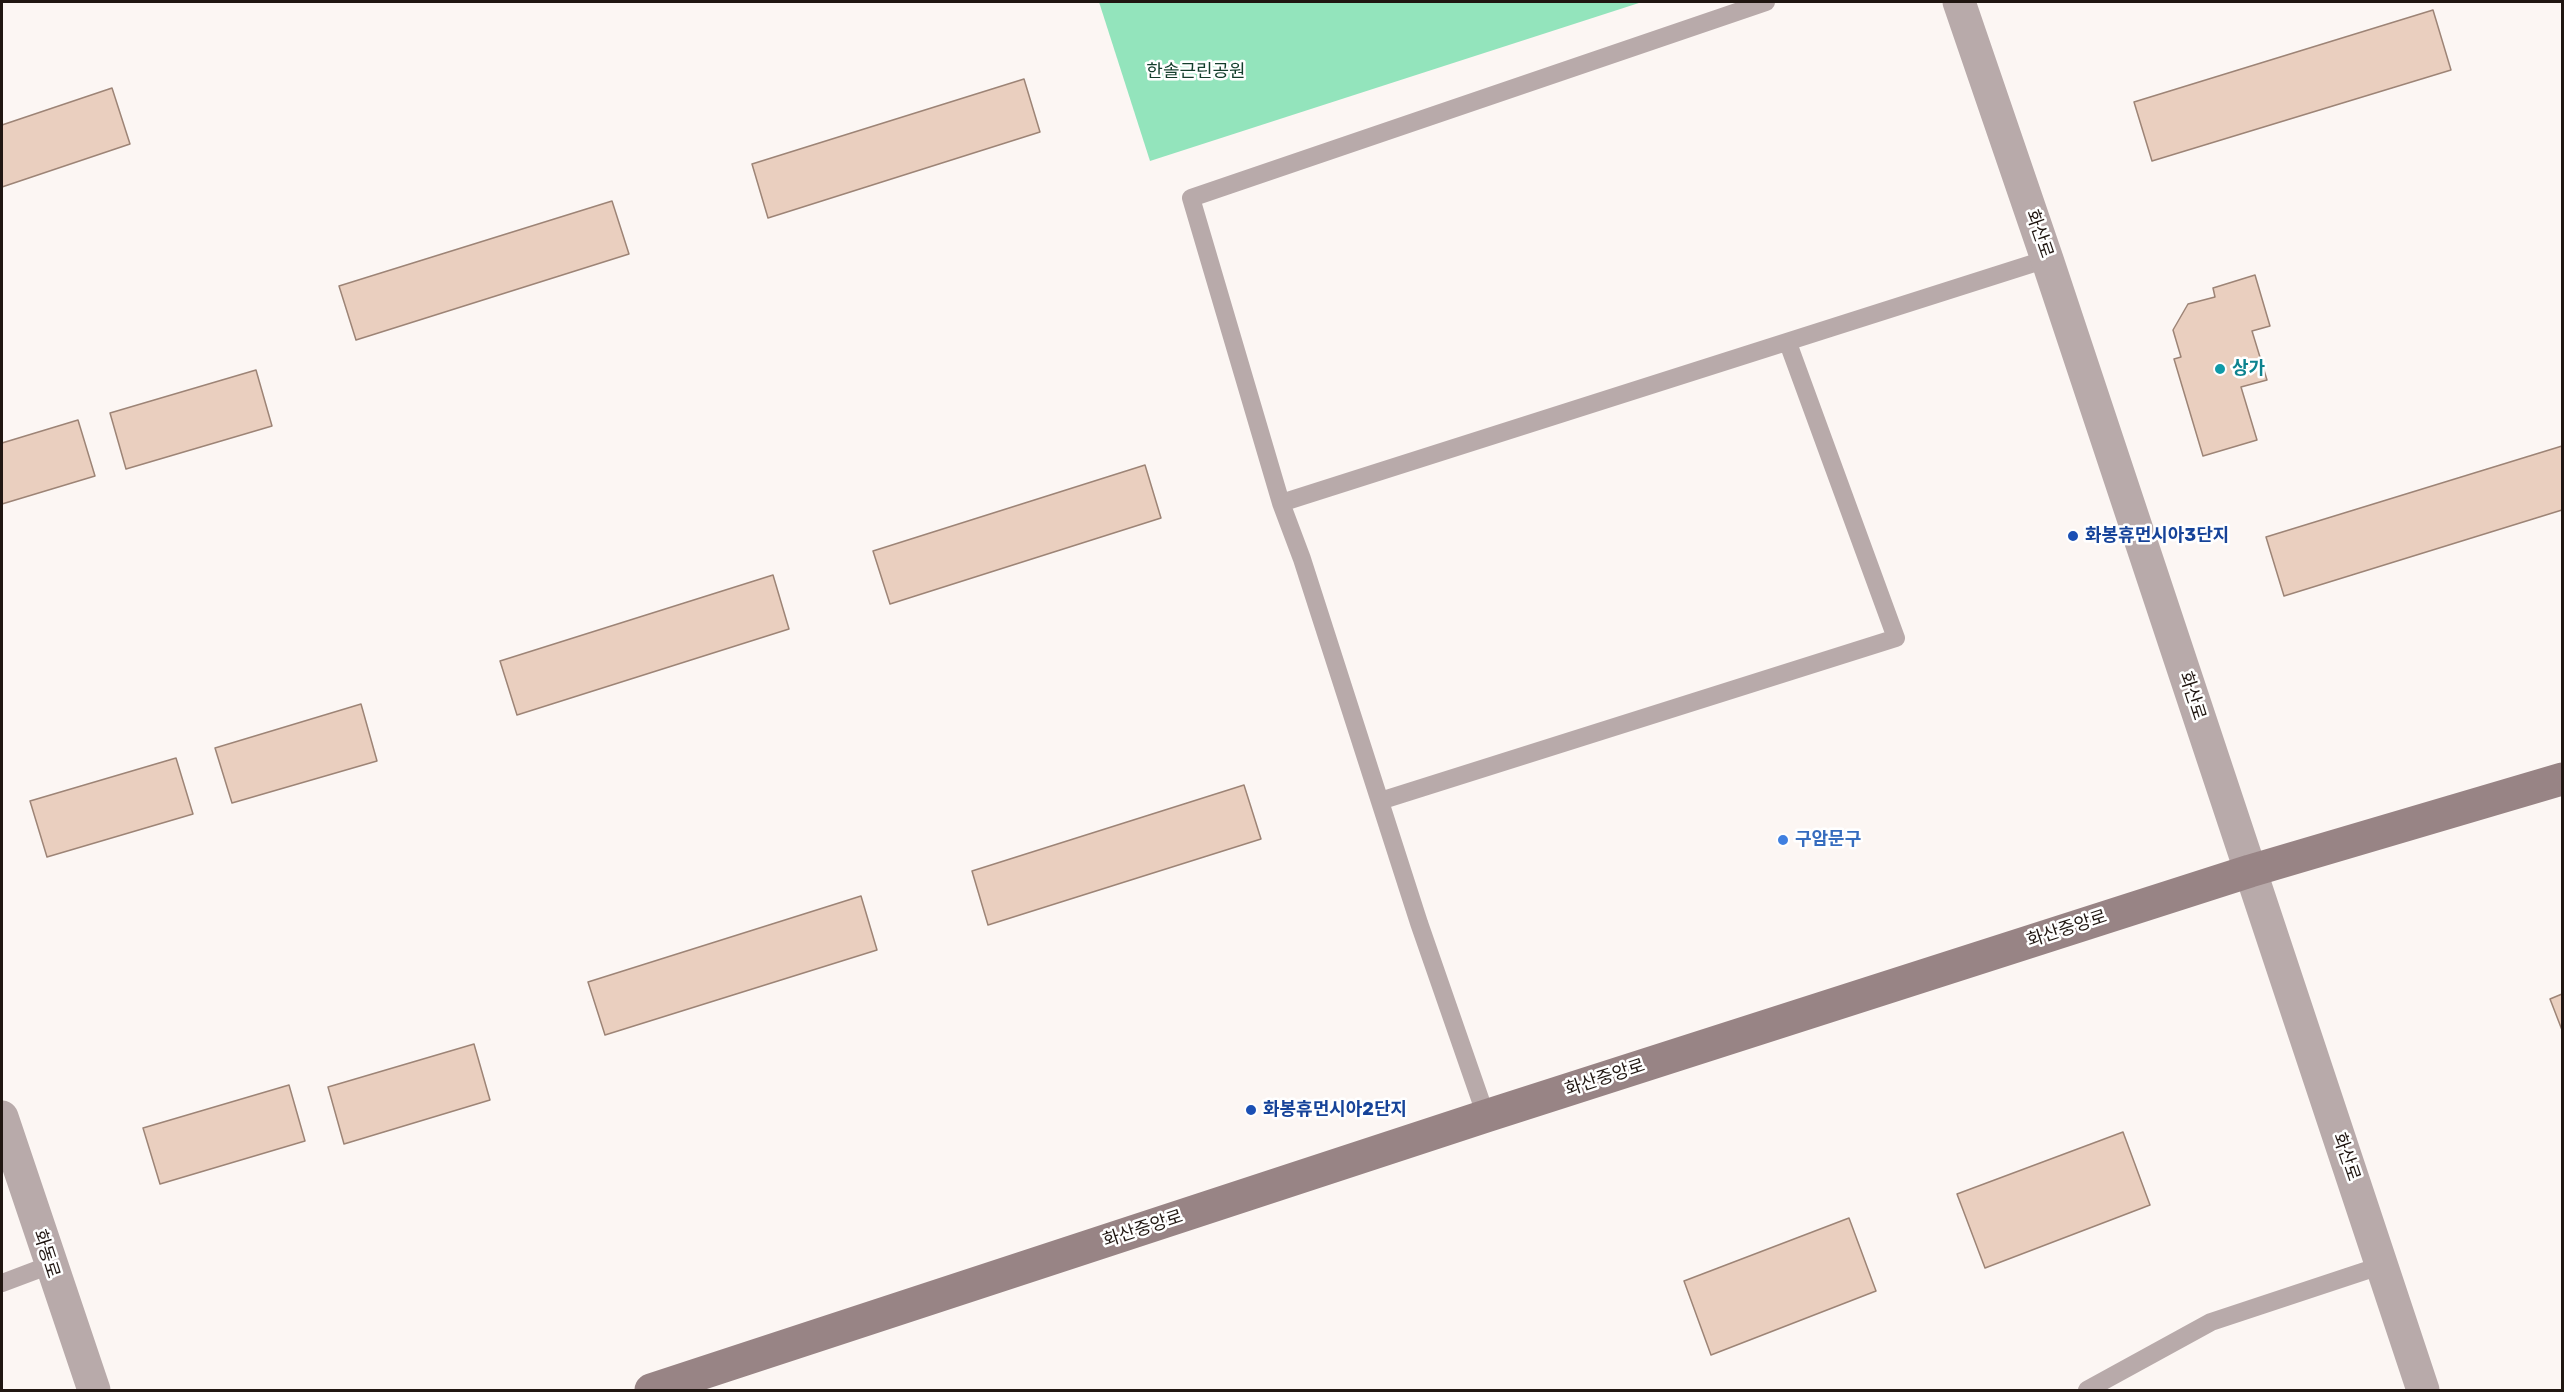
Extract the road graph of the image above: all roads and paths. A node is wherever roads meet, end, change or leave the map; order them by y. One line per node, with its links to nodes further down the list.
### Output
1 (1766, 2): 5 (lane)
2 (1959, 2): 3 (street, 화산로)
3 (2047, 259): 4 (lane); 8 (street, 화산로)
4 (1788, 343): 5 (lane); 7 (lane)
5 (1281, 503): 7 (lane)
6 (2562, 779): 8 (main road, 화산중앙로)
7 (1380, 801): 9 (lane)
8 (2250, 871): 9 (main road, 화산중앙로); 12 (street, 화산로)
9 (1486, 1116): 15 (main road, 화산중앙로)
10 (2, 1117): 11 (street, 화동로)
11 (50, 1265): 13 (lane); 14 (street, 화동로)
12 (2383, 1265): 16 (lane); 17 (street, 화산로)
13 (2, 1283)
14 (94, 1390)
15 (651, 1390)
16 (2087, 1390)
17 (2423, 1390)

